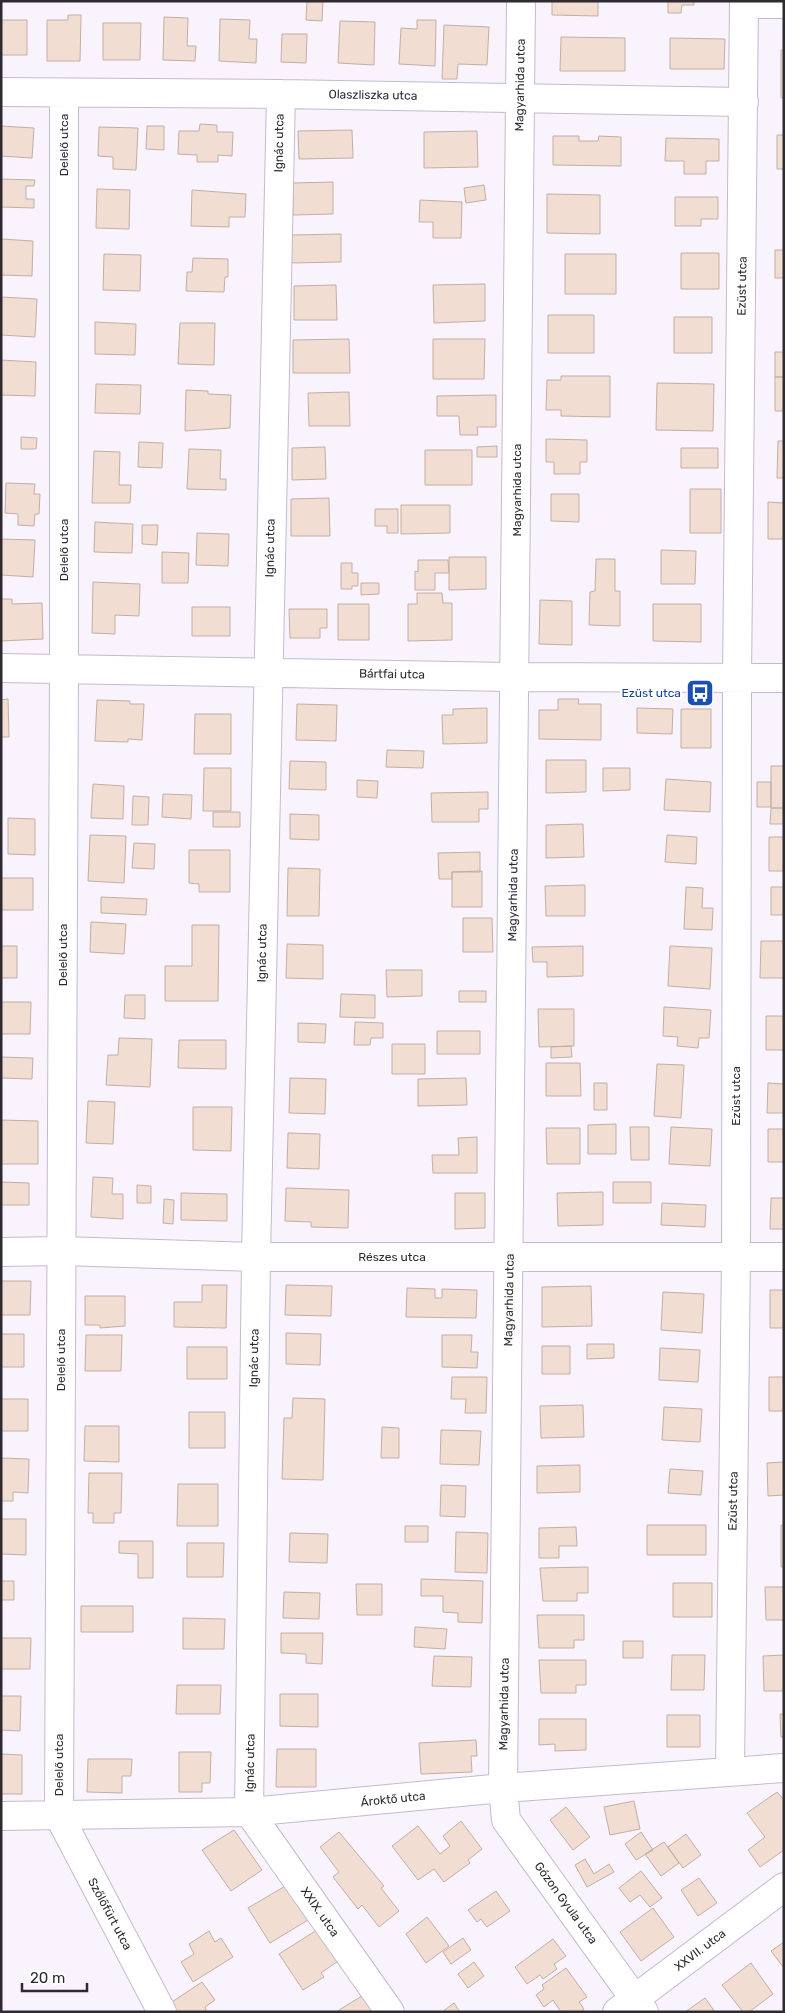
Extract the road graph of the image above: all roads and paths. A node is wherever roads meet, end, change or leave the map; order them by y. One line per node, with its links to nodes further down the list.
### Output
1 (521, 1): 7 (street, Magyarhida utca)
2 (744, 3): 3 (street); 8 (street, Ezüst utca)
3 (784, 4)
4 (1, 92): 5 (street, Olaszliszka utca)
5 (64, 94): 6 (street, Olaszliszka utca); 10 (street, Delelő utca)
6 (280, 94): 7 (street, Olaszliszka utca); 11 (street, Ignác utca)
7 (520, 97): 8 (street, Olaszliszka utca); 12 (street, Magyarhida utca)
8 (744, 102): 14 (street, Ezüst utca)
9 (1, 668): 10 (street, Bártfai utca)
10 (64, 668): 11 (street, Bártfai utca); 15 (street, Delelő utca)
11 (268, 672): 12 (street, Bártfai utca); 17 (street, Ignác utca)
12 (516, 677): 14 (street, Bártfai utca); 20 (street, Magyarhida utca)
13 (784, 678): 14 (street, Bártfai utca)
14 (737, 679): 18 (street, Ezüst utca)
15 (62, 1251): 16 (street, Részes utca); 17 (street, Részes utca); 26 (street, Delelő utca)
16 (1, 1252)
17 (256, 1257): 20 (street, Részes utca); 24 (street, Ignác utca)
18 (736, 1257): 19 (street, Részes utca); 20 (street, Részes utca); 22 (street, Ezüst utca)
19 (784, 1257)
20 (510, 1258): 23 (street, Magyarhida utca)
21 (784, 1768): 22 (street, Ároktő utca)
22 (730, 1771): 23 (street, Ároktő utca)
23 (503, 1788): 24 (street, Ároktő utca); 28 (street, Gózon Gyula utca)
24 (249, 1812): 26 (street, Ároktő utca); 30 (street, XXIX. utca)
25 (1, 1816): 26 (street, Ároktő utca)
26 (59, 1816): 29 (street, Szőlőfürt utca)
27 (784, 1887): 28 (street, XXVII. utca)
28 (632, 2007)
29 (162, 2012)
30 (390, 2012)

